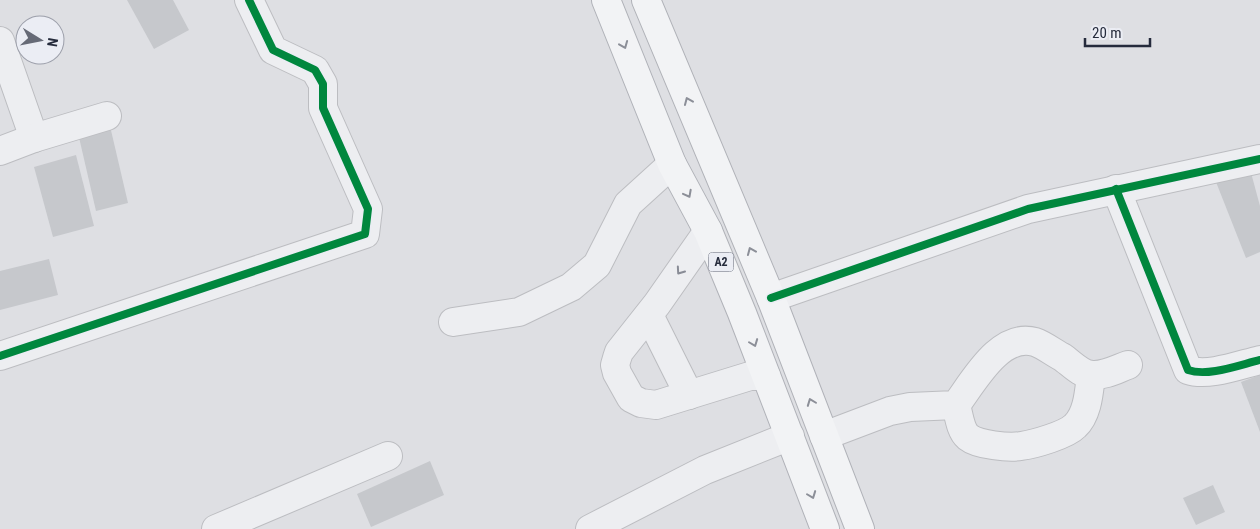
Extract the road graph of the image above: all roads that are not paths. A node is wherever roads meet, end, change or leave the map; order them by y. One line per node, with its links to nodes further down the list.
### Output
1 (249, 0): 15 (street)
2 (606, 0): 9 (highway, A2, one-way to 9)
3 (646, 0): 12 (highway, A2, one-way to 3)
4 (0, 41): 6 (street)
5 (106, 116): 6 (street)
6 (34, 138): 7 (street)
7 (0, 150)
8 (1260, 159): 10 (street)
9 (672, 164): 11 (highway, A2, one-way to 11); 14 (street)
10 (1116, 189): 12 (street); 16 (street)
11 (708, 231): 13 (street, one-way to 13); 19 (highway, A2, one-way to 19)
12 (771, 298): 23 (highway, A2, one-way to 12)
13 (649, 315): 20 (street); 20 (street)
14 (453, 322)
15 (0, 356)
16 (1260, 360)
17 (1128, 365): 18 (street)
18 (1091, 375): 21 (street); 21 (street)
19 (766, 376): 20 (street); 22 (highway, A2)
20 (689, 395)
21 (956, 405): 23 (street)
22 (790, 436): 26 (street); 27 (highway, A2, one-way to 27)
23 (824, 436): 28 (highway, A2)
24 (388, 456): 25 (street)
25 (216, 529)
26 (590, 529)
27 (825, 529)
28 (860, 529)

